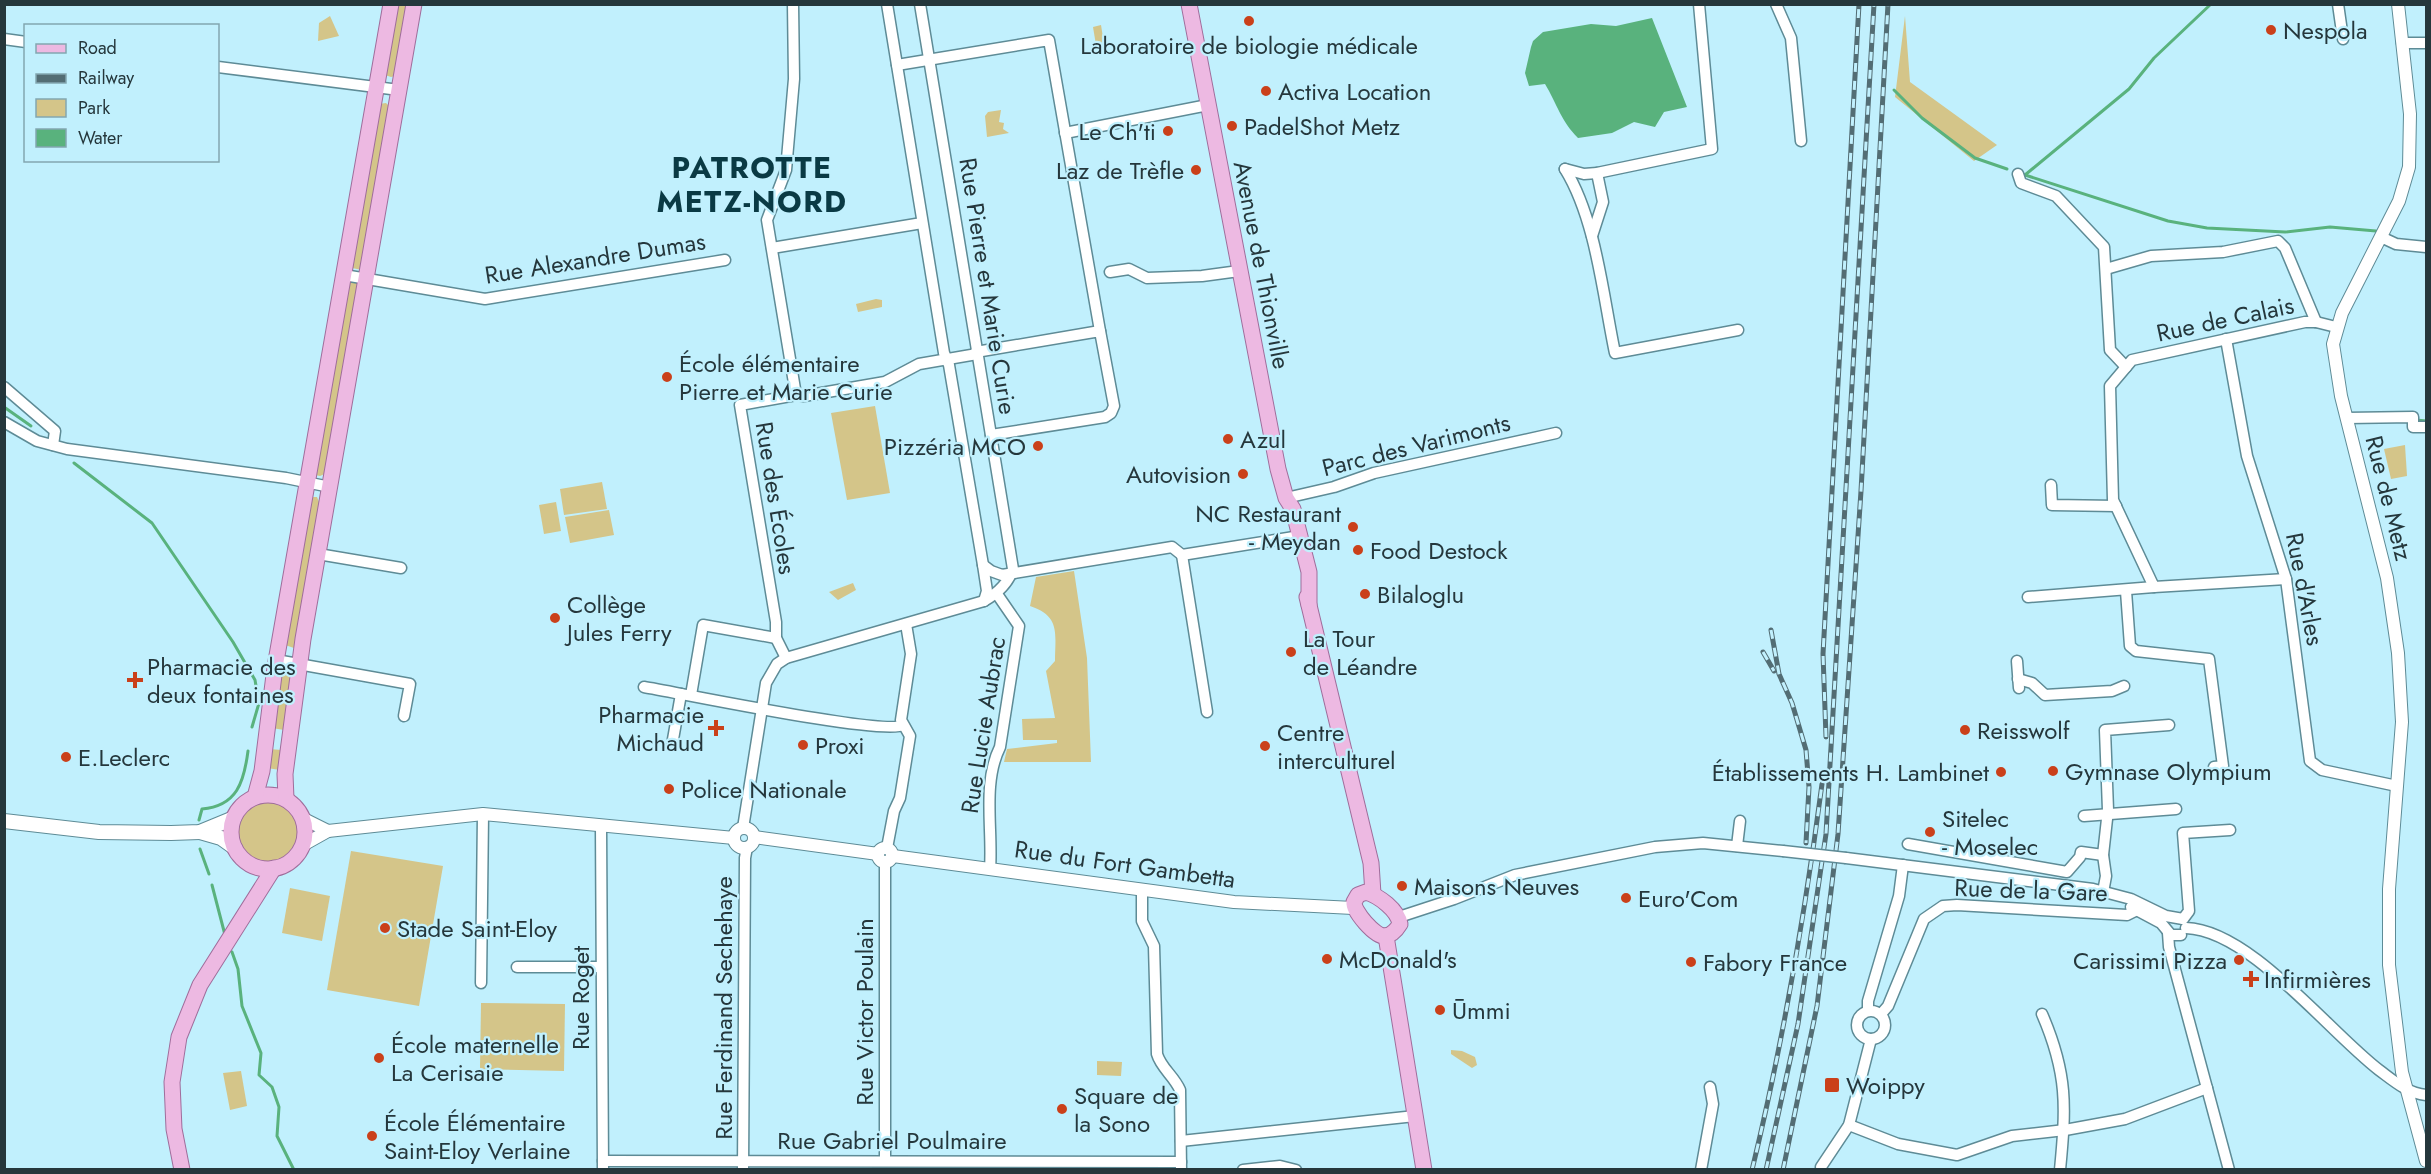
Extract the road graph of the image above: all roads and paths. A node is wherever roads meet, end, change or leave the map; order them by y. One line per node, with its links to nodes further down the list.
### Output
1 (391, 4): 19 (main road)
2 (414, 4): 20 (main road)
3 (793, 4): 30 (street, Rue des Écoles)
4 (887, 4): 17 (street, Rue Pierre et Marie Curie)
5 (920, 4): 16 (street, Rue Pierre et Marie Curie)
6 (1189, 4): 21 (main road, Avenue de Thionville)
7 (1699, 4): 24 (street)
8 (1776, 4): 23 (street)
9 (2338, 4): 12 (street)
10 (2398, 4): 14 (street, Rue de Metz)
11 (4, 39): 13 (street)
12 (2343, 39)
13 (24, 42)
14 (2402, 43): 15 (street); 27 (street, Rue de Metz)
15 (2427, 43)
16 (929, 60): 17 (street); 22 (street); 42 (street, Rue Pierre et Marie Curie)
17 (897, 65): 26 (street, Rue Pierre et Marie Curie)
18 (219, 67): 19 (street)
19 (376, 87): 20 (street); 35 (main road)
20 (399, 90): 36 (main road)
21 (1208, 105): 22 (street); 33 (main road, Avenue de Thionville)
22 (1065, 133): 40 (street)
23 (1801, 141)
24 (1597, 172): 28 (street); 28 (street)
25 (2018, 174): 32 (street)
26 (922, 223): 30 (street); 43 (street, Rue Pierre et Marie Curie)
27 (2381, 237): 29 (street); 38 (street, Rue de Metz)
28 (1592, 239): 39 (street)
29 (2427, 247)
30 (772, 248): 46 (street, Rue des Écoles)
31 (725, 260): 36 (street, Rue Alexandre Dumas)
32 (2106, 269): 37 (street); 44 (street)
33 (1239, 271): 34 (street); 56 (main road, Avenue de Thionville)
34 (1110, 272)
35 (344, 275): 36 (street, Rue Alexandre Dumas); 53 (main road)
36 (366, 278): 55 (main road)
37 (2316, 322): 38 (street, Rue de Calais); 41 (street, Rue de Calais)
38 (2336, 327): 47 (street, Rue de Metz)
39 (1738, 330)
40 (1100, 331): 42 (street); 51 (street)
41 (2226, 339): 44 (street, Rue de Calais); 64 (street, Rue d'Arles)
42 (976, 353): 43 (street); 51 (street, Rue Pierre et Marie Curie)
43 (946, 359): 46 (street); 61 (street, Rue Pierre et Marie Curie)
44 (2126, 367): 57 (street)
45 (4, 387): 52 (street)
46 (796, 395): 71 (street, Rue des Écoles)
47 (2347, 418): 49 (street); 86 (street, Rue de Metz)
48 (4, 422): 52 (street)
49 (2427, 427)
50 (1556, 433): 56 (street, Parc des Varimonts)
51 (992, 435): 63 (street, Rue Pierre et Marie Curie)
52 (53, 445): 53 (street)
53 (307, 483): 55 (street); 73 (main road)
54 (2051, 485): 57 (street)
55 (330, 487): 59 (main road)
56 (1286, 498): 58 (main road, Avenue de Thionville)
57 (2116, 507): 65 (street)
58 (1295, 536): 60 (street); 116 (main road, Avenue de Thionville)
59 (318, 554): 62 (street); 75 (main road)
60 (1182, 555): 63 (street); 80 (street)
61 (983, 565): 63 (street); 69 (street, Rue Pierre et Marie Curie)
62 (401, 568)
63 (1012, 574): 67 (street)
64 (2286, 579): 65 (street); 86 (street, Rue d'Arles)
65 (2154, 587): 66 (street)
66 (2126, 591): 68 (street); 85 (street)
67 (997, 594): 69 (street); 113 (street, Rue Lucie Aubrac)
68 (2028, 597)
69 (984, 601): 70 (street)
70 (906, 624): 72 (street); 82 (street, Rue Victor Poulain)
71 (776, 638): 72 (street, Rue des Écoles); 78 (street)
72 (786, 658): 79 (street)
73 (276, 660): 75 (street); 87 (main road)
74 (2018, 662): 76 (street)
75 (299, 664): 81 (street); 88 (main road)
76 (2124, 686)
77 (644, 687): 78 (street)
78 (686, 694): 79 (street); 84 (street)
79 (762, 709): 82 (street); 98 (street)
80 (1207, 712)
81 (404, 716)
82 (903, 725): 108 (street, Rue Victor Poulain)
83 (2169, 725): 91 (street)
84 (672, 745)
85 (2214, 767)
86 (2397, 786): 135 (street, Rue de Metz)
87 (255, 797): 88 (main road); 93 (main road)
88 (286, 799): 94 (main road)
89 (2176, 809): 91 (street)
90 (483, 814): 97 (street); 100 (street); 128 (street)
91 (2107, 814): 92 (street); 109 (street)
92 (2084, 816)
93 (234, 818): 101 (main road); 107 (main road)
94 (302, 818): 100 (street); 104 (main road)
95 (4, 821): 101 (main road)
96 (1740, 821): 106 (street)
97 (601, 826): 102 (street); 127 (street, Rue Roget)
98 (743, 828): 102 (street); 103 (street)
99 (2230, 830): 122 (street)
100 (328, 831): 104 (street)
101 (200, 832): 107 (main road)
102 (734, 838): 103 (street)
103 (750, 842): 108 (street, Rue du Fort Gambetta); 144 (street, Rue Ferdinand Sechehaye)
104 (303, 844): 112 (main road)
105 (1908, 844): 109 (street)
106 (1737, 846): 111 (street, Rue de la Gare, bridge); 121 (street, Rue de la Gare)
107 (235, 848): 110 (main road)
108 (886, 855): 113 (street, Rue du Fort Gambetta); 141 (street, Rue Victor Poulain)
109 (2103, 855): 115 (street)
110 (249, 863): 112 (main road); 118 (main road)
111 (1903, 865): 115 (street, Rue de la Gare); 129 (street)
112 (274, 868): 118 (main road)
113 (990, 869): 114 (street, Rue du Fort Gambetta)
114 (1142, 890): 119 (street, Rue du Fort Gambetta); 140 (street)
115 (2103, 892): 117 (street, Rue de la Gare)
116 (1373, 894): 119 (main road); 121 (main road)
117 (2117, 896): 120 (street, Rue de la Gare); 122 (street, Rue de la Gare)
118 (253, 901): 147 (main road)
119 (1353, 908): 124 (main road)
120 (2135, 910): 123 (street, Rue de la Gare); 130 (street, Rue de la Gare)
121 (1399, 917): 124 (main road)
122 (2181, 925): 123 (street); 123 (street); 125 (street); 135 (street, Rue de la Gare)
123 (2167, 931): 125 (street)
124 (1386, 936): 137 (main road)
125 (2173, 954): 134 (street)
126 (517, 967): 127 (street)
127 (601, 967): 143 (street, Rue Roget)
128 (481, 983)
129 (1868, 1010): 130 (street); 132 (street)
130 (1881, 1014): 132 (street)
131 (2042, 1014): 139 (street)
132 (1871, 1039): 138 (street)
133 (1710, 1087): 151 (street)
134 (2207, 1088): 139 (street); 153 (street)
135 (2406, 1090): 136 (street); 142 (street, Rue de Metz)
136 (2427, 1095)
137 (1415, 1116): 140 (street); 150 (main road)
138 (1849, 1125): 139 (street); 146 (street)
139 (2065, 1130): 152 (street)
140 (1181, 1141): 145 (street)
141 (885, 1161): 144 (street, Rue Gabriel Poulmaire); 145 (street, Rue Gabriel Poulmaire)
142 (2427, 1161)
143 (603, 1165): 144 (street, Rue Gabriel Poulmaire)
144 (743, 1165)
145 (1181, 1166)
146 (1821, 1167)
147 (182, 1170)
148 (1243, 1170): 149 (street)
149 (1296, 1170)
150 (1424, 1170)
151 (1701, 1170)
152 (2060, 1170)
153 (2229, 1170)

